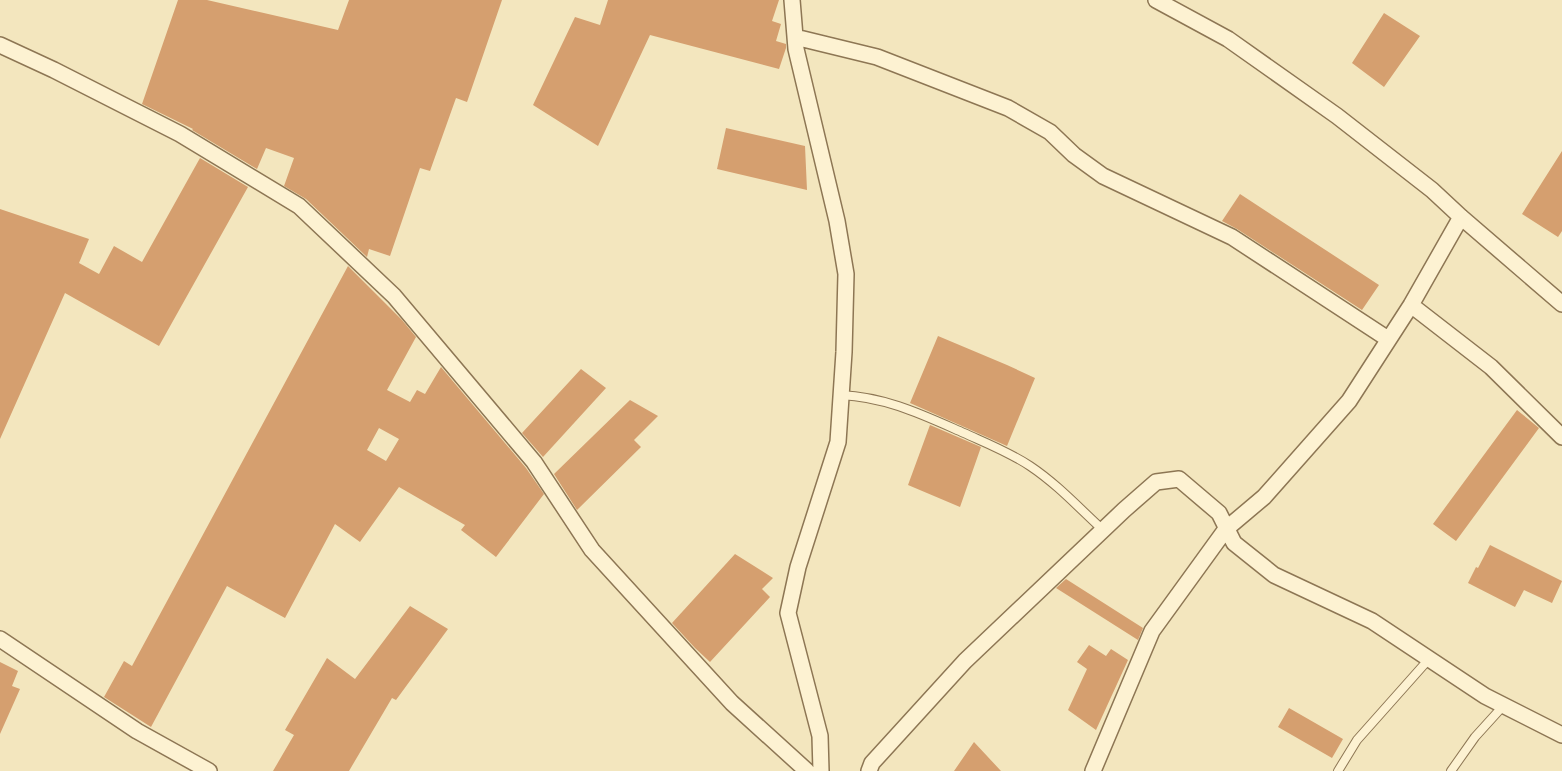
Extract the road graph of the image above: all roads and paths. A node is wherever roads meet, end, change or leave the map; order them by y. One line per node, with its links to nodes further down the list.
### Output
1 (792, 0): 3 (street)
2 (1156, 0): 5 (street)
3 (795, 37): 8 (street); 9 (street)
4 (0, 45): 18 (street)
5 (1461, 217): 6 (street); 7 (street)
6 (1411, 304): 8 (street); 10 (street)
7 (1562, 304)
8 (1388, 339): 11 (street)
9 (841, 395): 12 (lane); 19 (street)
10 (1562, 437)
11 (1226, 529): 12 (street); 14 (street); 21 (street)
12 (1103, 530): 20 (street)
13 (0, 639): 17 (street)
14 (1429, 659): 15 (street); 22 (lane)
15 (1504, 705): 16 (street); 23 (lane)
16 (1562, 735)
17 (209, 771)
18 (807, 771)
19 (821, 771)
20 (869, 771)
21 (1093, 771)
22 (1338, 771)
23 (1450, 771)

